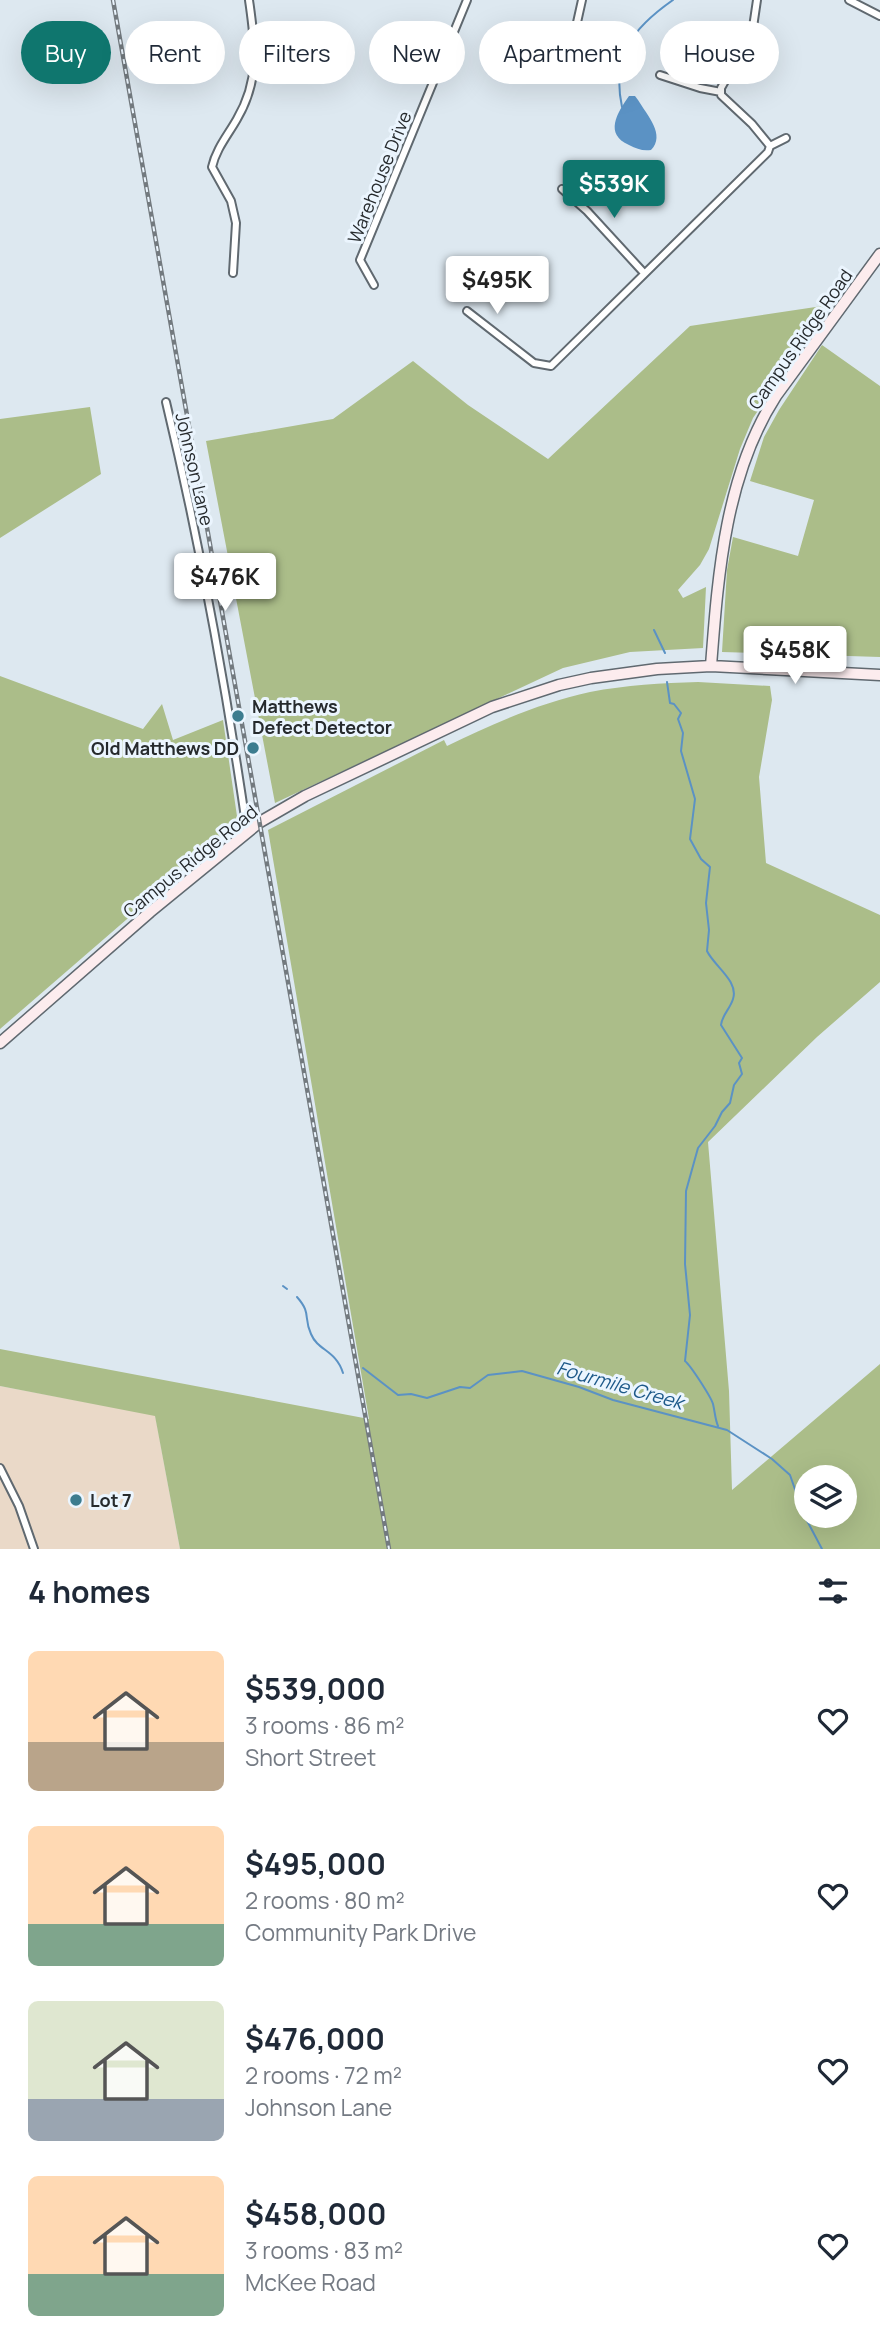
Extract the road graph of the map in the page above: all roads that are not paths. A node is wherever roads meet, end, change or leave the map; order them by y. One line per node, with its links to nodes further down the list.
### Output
1 (249, 0): 15 (street)
2 (467, 0): 17 (street, Warehouse Drive)
3 (582, 0): 8 (street)
4 (757, 0): 10 (street)
5 (849, 0): 7 (street)
6 (880, 5): 7 (street)
7 (878, 15)
8 (577, 21)
9 (688, 84): 10 (street)
10 (721, 92): 12 (street)
11 (786, 138): 12 (street)
12 (770, 146): 16 (street)
13 (562, 189): 16 (street)
14 (880, 254): 20 (street, Campus Ridge Road)
15 (233, 272)
16 (644, 273): 18 (street)
17 (374, 285)
18 (467, 311)
19 (166, 402): 22 (street, Johnson Lane)
20 (711, 666): 21 (street); 22 (street, Campus Ridge Road)
21 (880, 675)
22 (247, 831): 23 (street, Campus Ridge Road)
23 (0, 1043)
24 (0, 1468): 25 (street)
25 (34, 1549)

